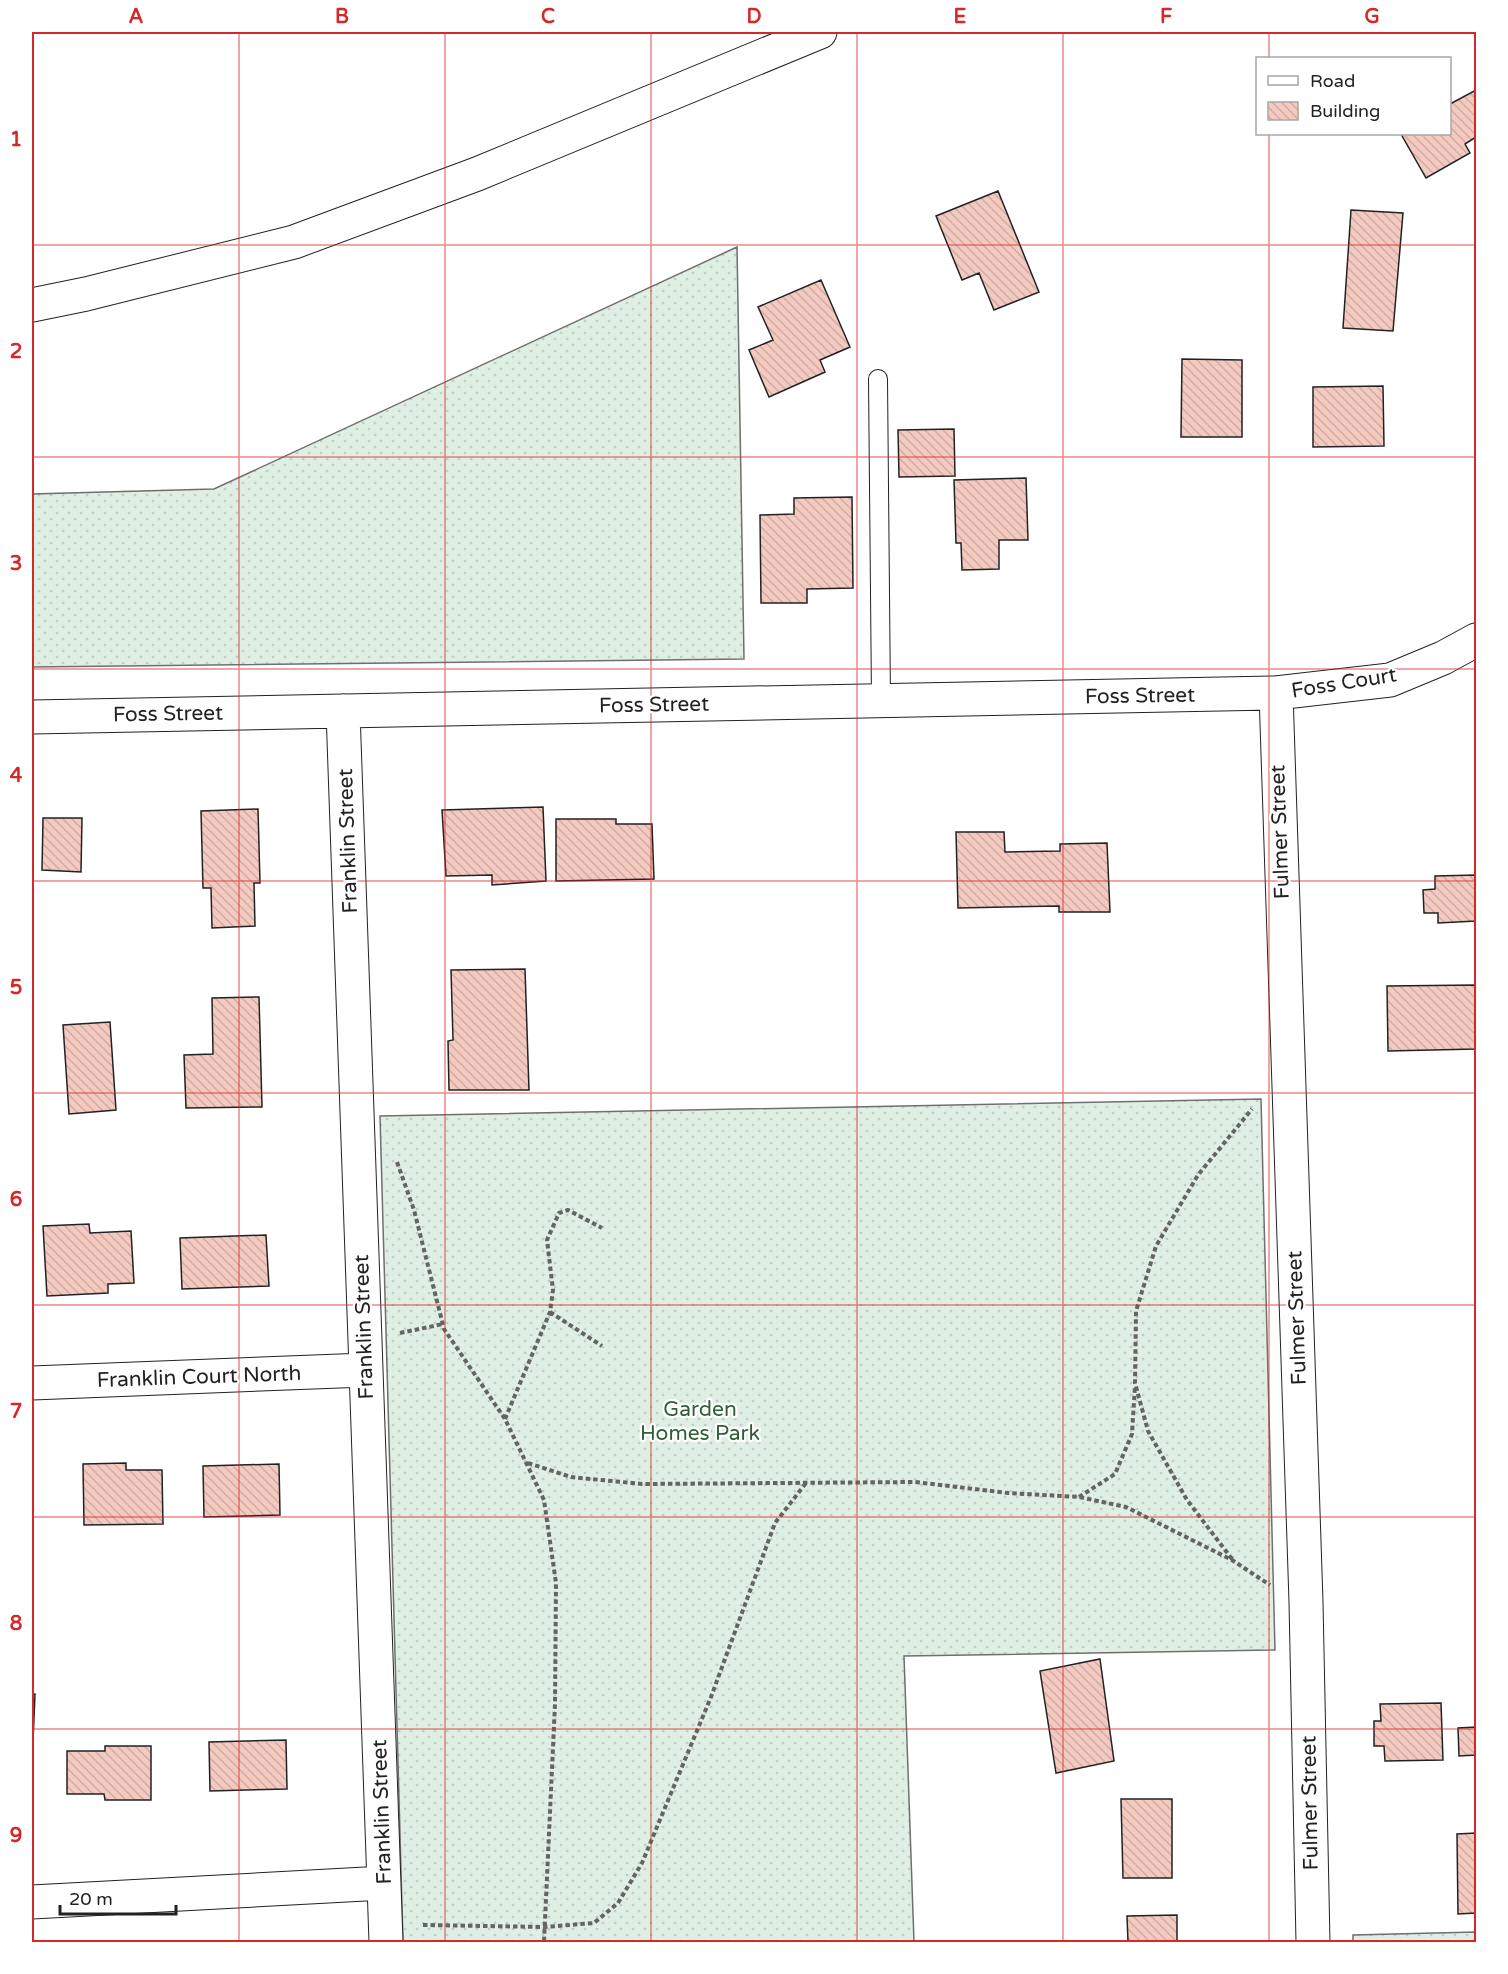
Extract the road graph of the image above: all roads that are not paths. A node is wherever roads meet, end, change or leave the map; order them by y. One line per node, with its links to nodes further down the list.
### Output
1 (820, 32): 2 (main road)
2 (32, 304)
3 (879, 379): 6 (lane)
4 (1476, 640): 5 (main road, Foss Court)
5 (1276, 693): 6 (main road, Foss Street); 14 (main road, Fulmer Street)
6 (881, 700): 7 (main road, Foss Street)
7 (343, 711): 8 (main road, Foss Street); 9 (main road, Franklin Street)
8 (32, 717)
9 (366, 1370): 10 (main road, Franklin Court North); 11 (main road, Franklin Street)
10 (32, 1383)
11 (384, 1883): 12 (main road); 13 (main road, Franklin Street)
12 (32, 1902)
13 (386, 1934)
14 (1313, 1942)

